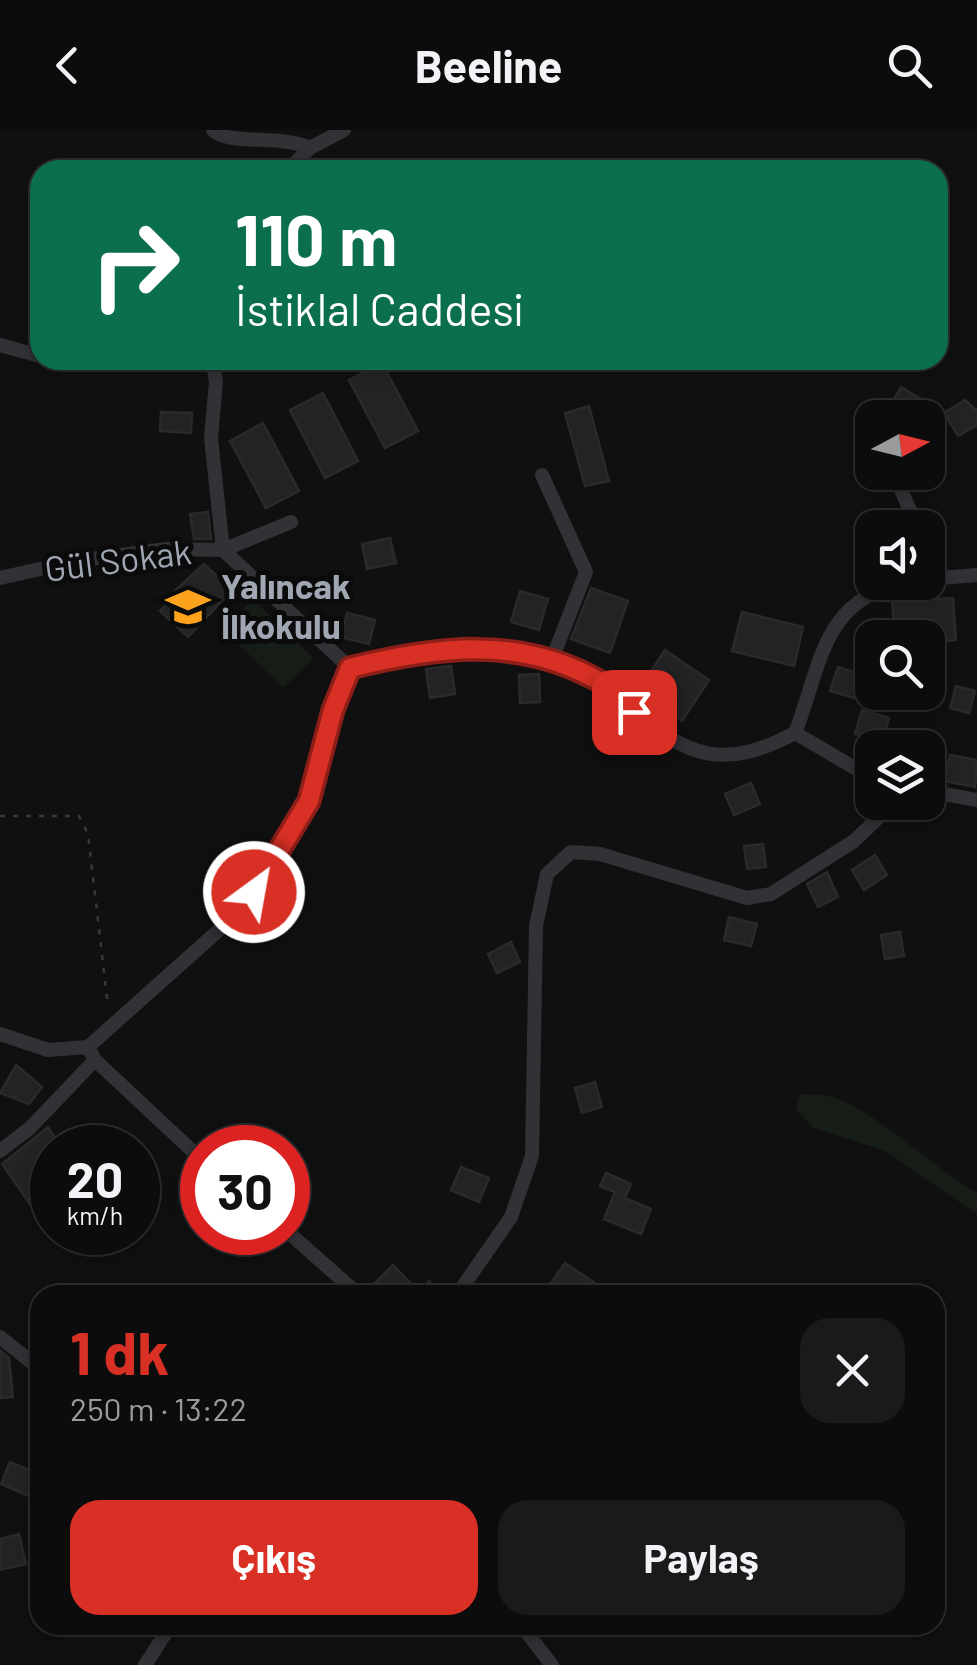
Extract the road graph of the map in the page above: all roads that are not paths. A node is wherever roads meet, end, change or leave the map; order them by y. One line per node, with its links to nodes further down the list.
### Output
1 (213, 130): 3 (street)
2 (344, 130): 3 (street)
3 (310, 148): 4 (street)
4 (298, 160)
5 (0, 344): 6 (street)
6 (30, 353)
7 (214, 370): 10 (street)
8 (542, 475): 15 (street)
9 (291, 522): 10 (street, Gül Sokak)
10 (223, 550): 13 (street, Gül Sokak); 16 (street)
11 (977, 575): 12 (street)
12 (945, 576)
13 (0, 578)
14 (858, 600): 17 (street)
15 (551, 662): 16 (street); 17 (street)
16 (350, 668): 23 (street)
17 (795, 733): 18 (street)
18 (855, 768)
19 (945, 795): 20 (street)
20 (977, 800)
21 (877, 820): 28 (street)
22 (0, 1034): 23 (street)
23 (92, 1054): 24 (street); 25 (street)
24 (180, 1139)
25 (0, 1151)
26 (310, 1252): 27 (street)
27 (348, 1285)
28 (464, 1285)
29 (0, 1337): 30 (street)
30 (30, 1361)
31 (164, 1635): 33 (street)
32 (529, 1635): 34 (street)
33 (145, 1665)
34 (552, 1665)

